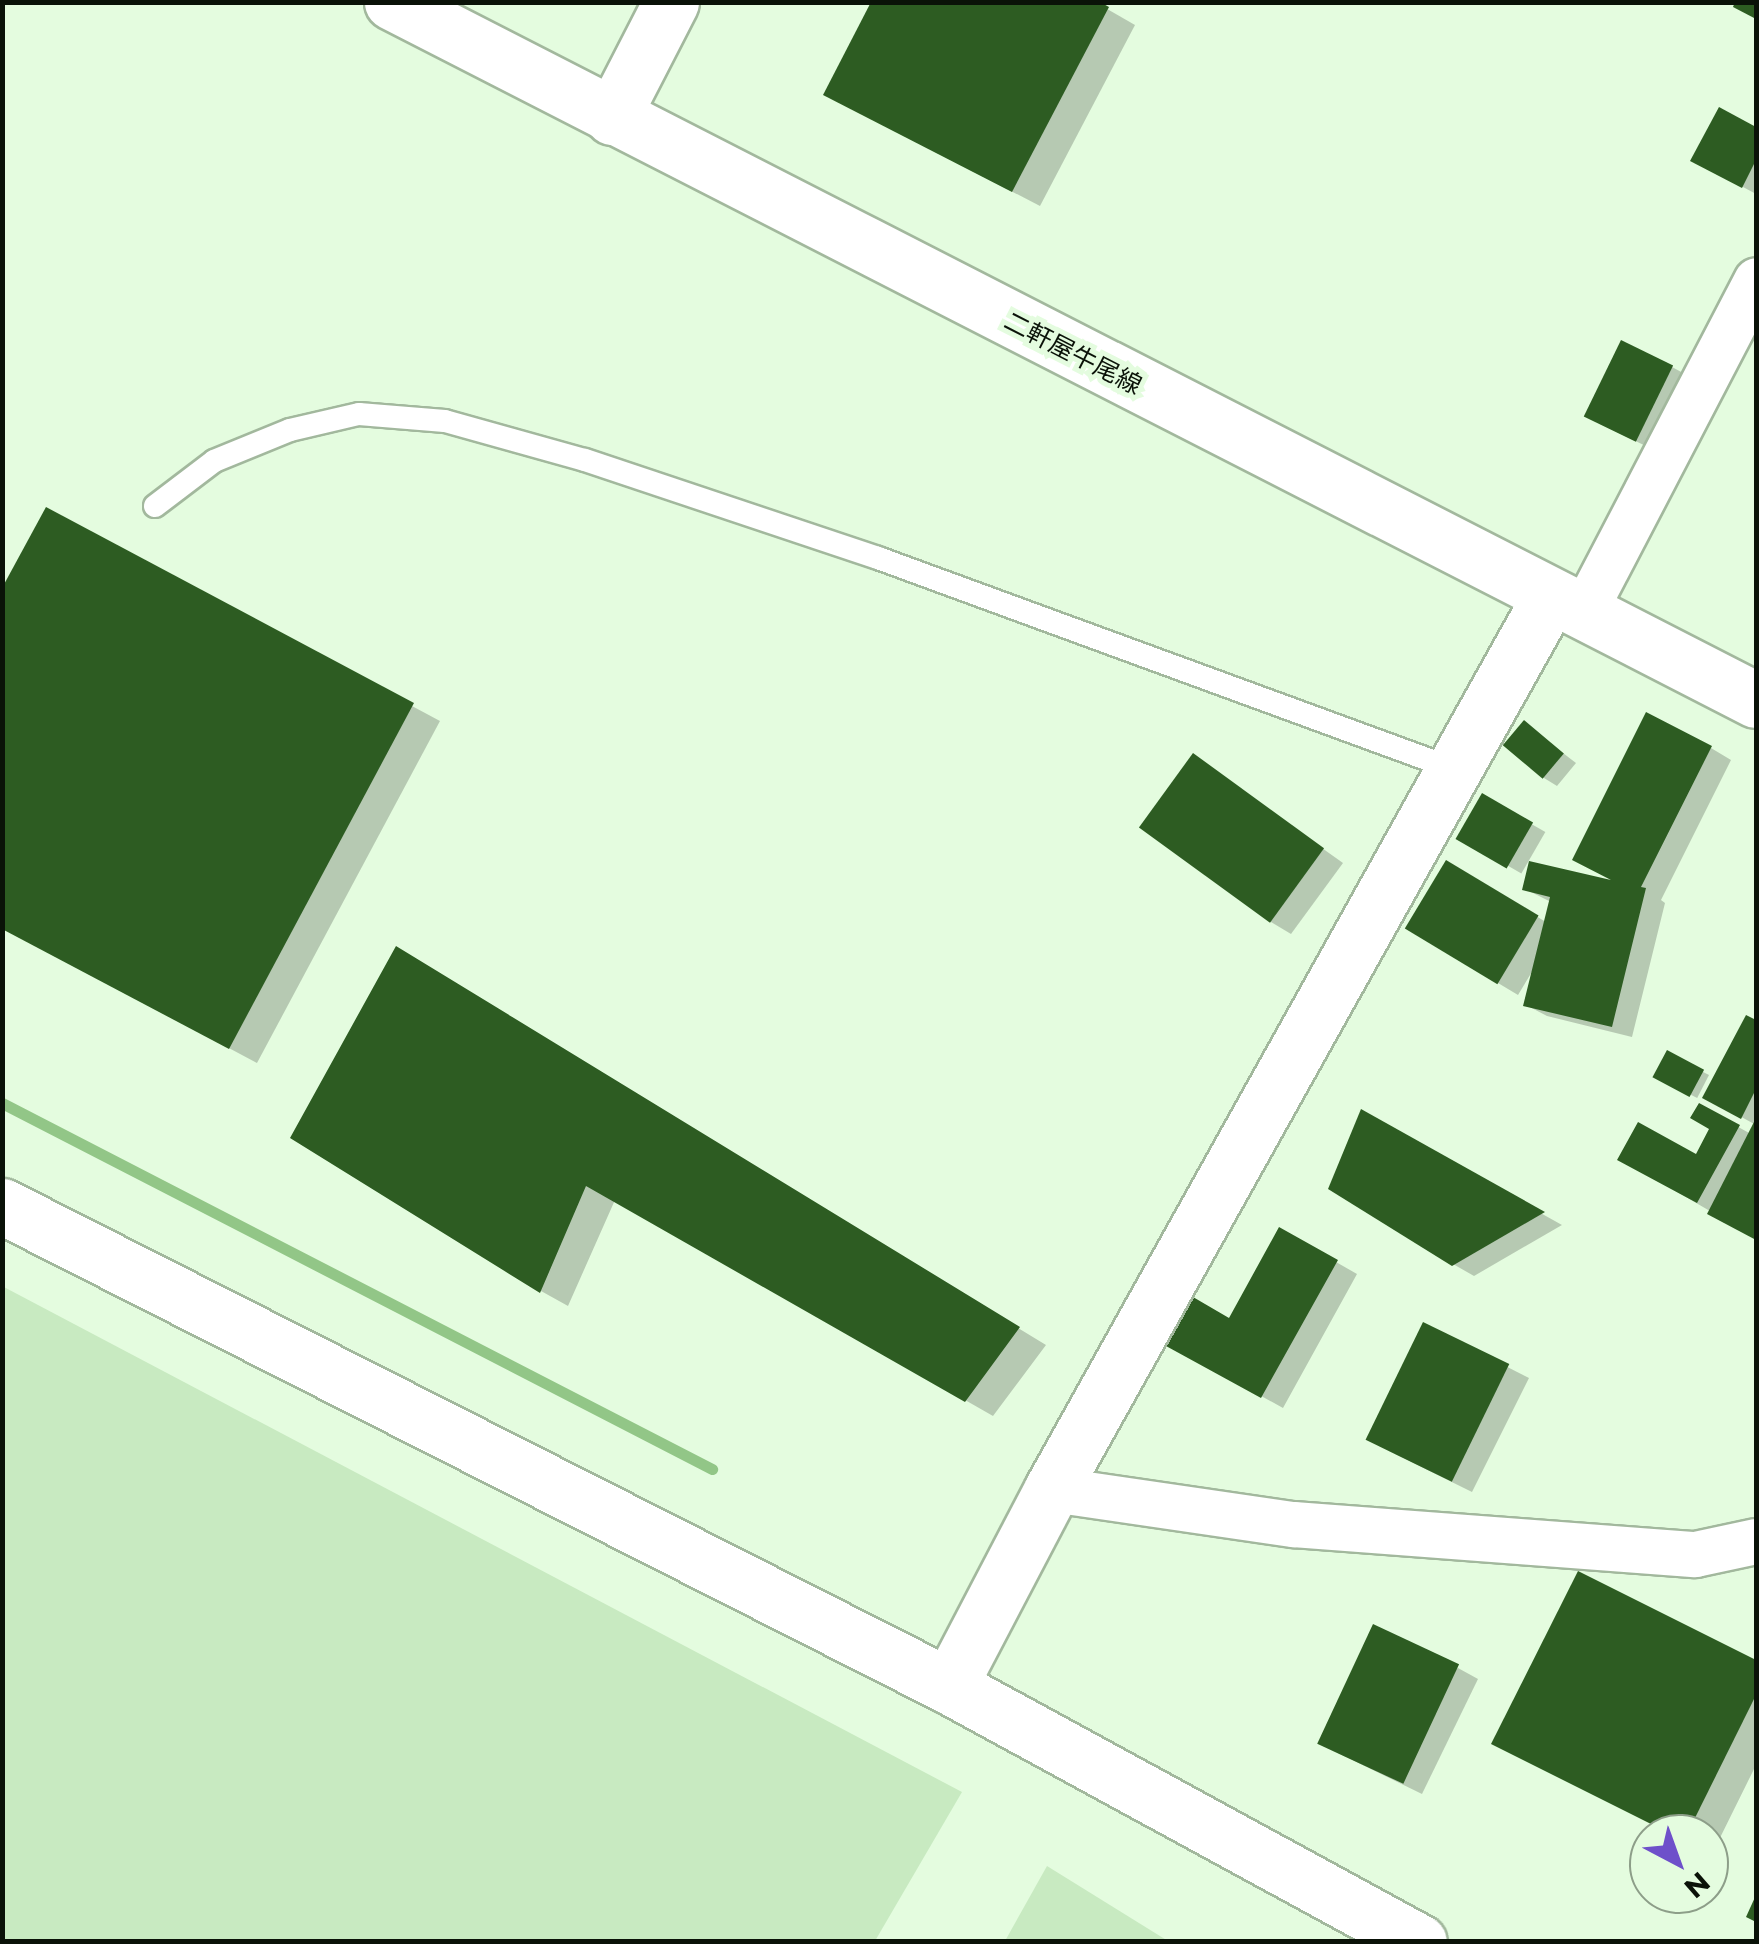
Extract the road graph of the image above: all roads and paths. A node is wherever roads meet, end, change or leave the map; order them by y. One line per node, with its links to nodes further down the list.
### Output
1 (392, 2): 3 (street, 二軒屋牛尾線)
2 (672, 2): 3 (street)
3 (612, 117): 6 (street, 二軒屋牛尾線)
4 (1756, 280): 6 (street)
5 (154, 506): 8 (lane)
6 (1567, 604): 7 (street, 二軒屋牛尾線); 8 (street)
7 (1756, 700)
8 (1454, 769): 10 (street)
9 (2, 1206): 12 (street)
10 (1052, 1489): 11 (street); 12 (street)
11 (1756, 1541)
12 (949, 1686): 13 (street)
13 (1418, 1942)

